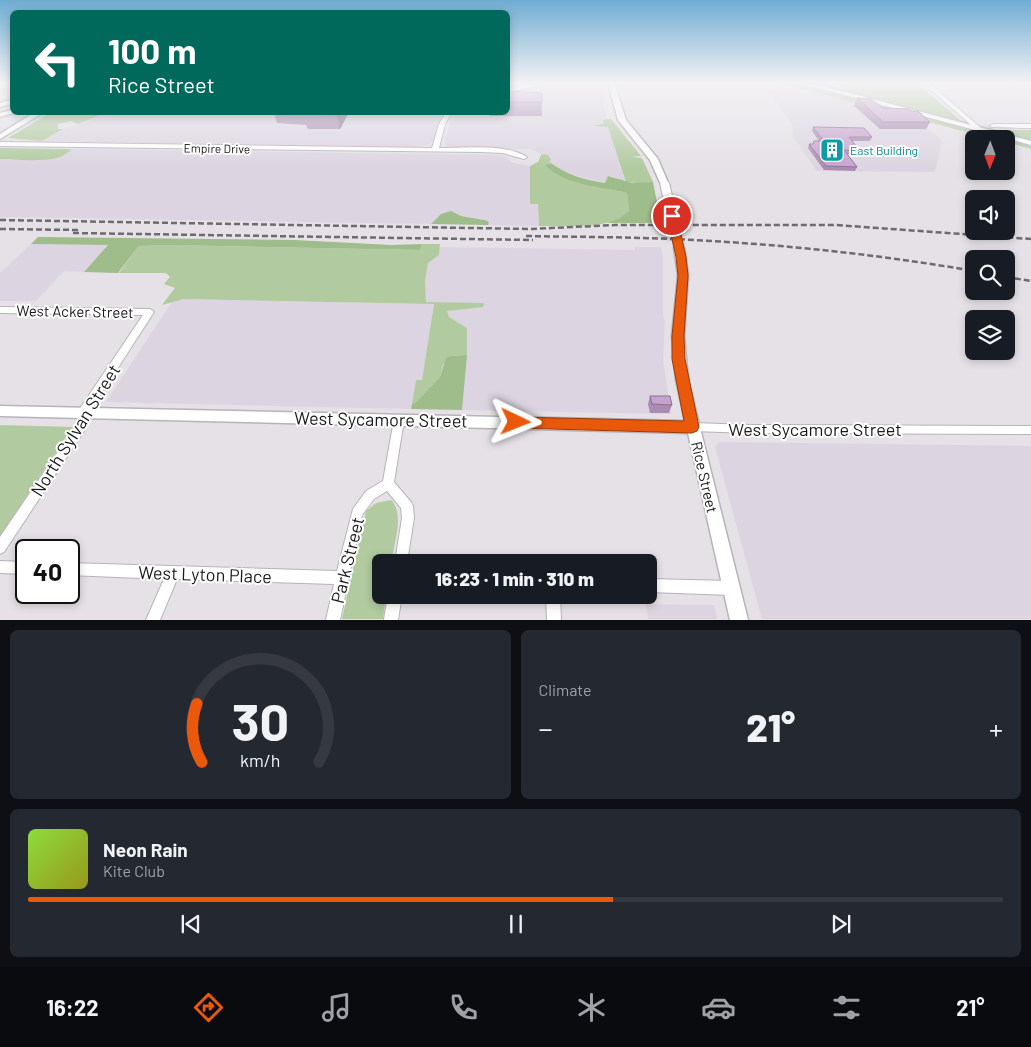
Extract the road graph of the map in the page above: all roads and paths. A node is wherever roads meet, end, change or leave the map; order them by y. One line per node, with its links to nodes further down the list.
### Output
1 (619, 111): 20 (main road, Rice Street, bridge)
2 (906, 111): 8 (main road)
3 (958, 111): 8 (street)
4 (36, 115): 9 (main road)
5 (447, 115): 13 (street)
6 (992, 126): 7 (street)
7 (1031, 126)
8 (980, 130)
9 (0, 137)
10 (1015, 139): 11 (main road)
11 (1031, 143)
12 (0, 144): 13 (street, Empire Drive)
13 (435, 150): 14 (street, Empire Drive)
14 (524, 157)
15 (0, 310): 16 (street, West Acker Street)
16 (150, 312): 18 (street, North Sylvan Street)
17 (0, 411): 18 (main road, West Sycamore Street)
18 (83, 413): 19 (main road, West Sycamore Street); 23 (street, North Sylvan Street)
19 (399, 420): 20 (main road, West Sycamore Street); 22 (street)
20 (692, 427): 21 (street, West Sycamore Street); 31 (main road, Rice Street)
21 (1031, 430)
22 (388, 484): 24 (street); 29 (street, Park Street)
23 (0, 548)
24 (402, 554)
25 (0, 567): 26 (street)
26 (15, 568)
27 (80, 569): 28 (street, West Lyton Place)
28 (173, 572): 29 (street, West Lyton Place); 34 (street)
29 (342, 578): 35 (street, Park Street)
30 (657, 585): 31 (street)
31 (731, 588): 38 (main road, Rice Street)
32 (394, 604): 36 (street)
33 (553, 604): 37 (street)
34 (153, 620)
35 (333, 620)
36 (391, 620)
37 (554, 620)
38 (739, 620)

